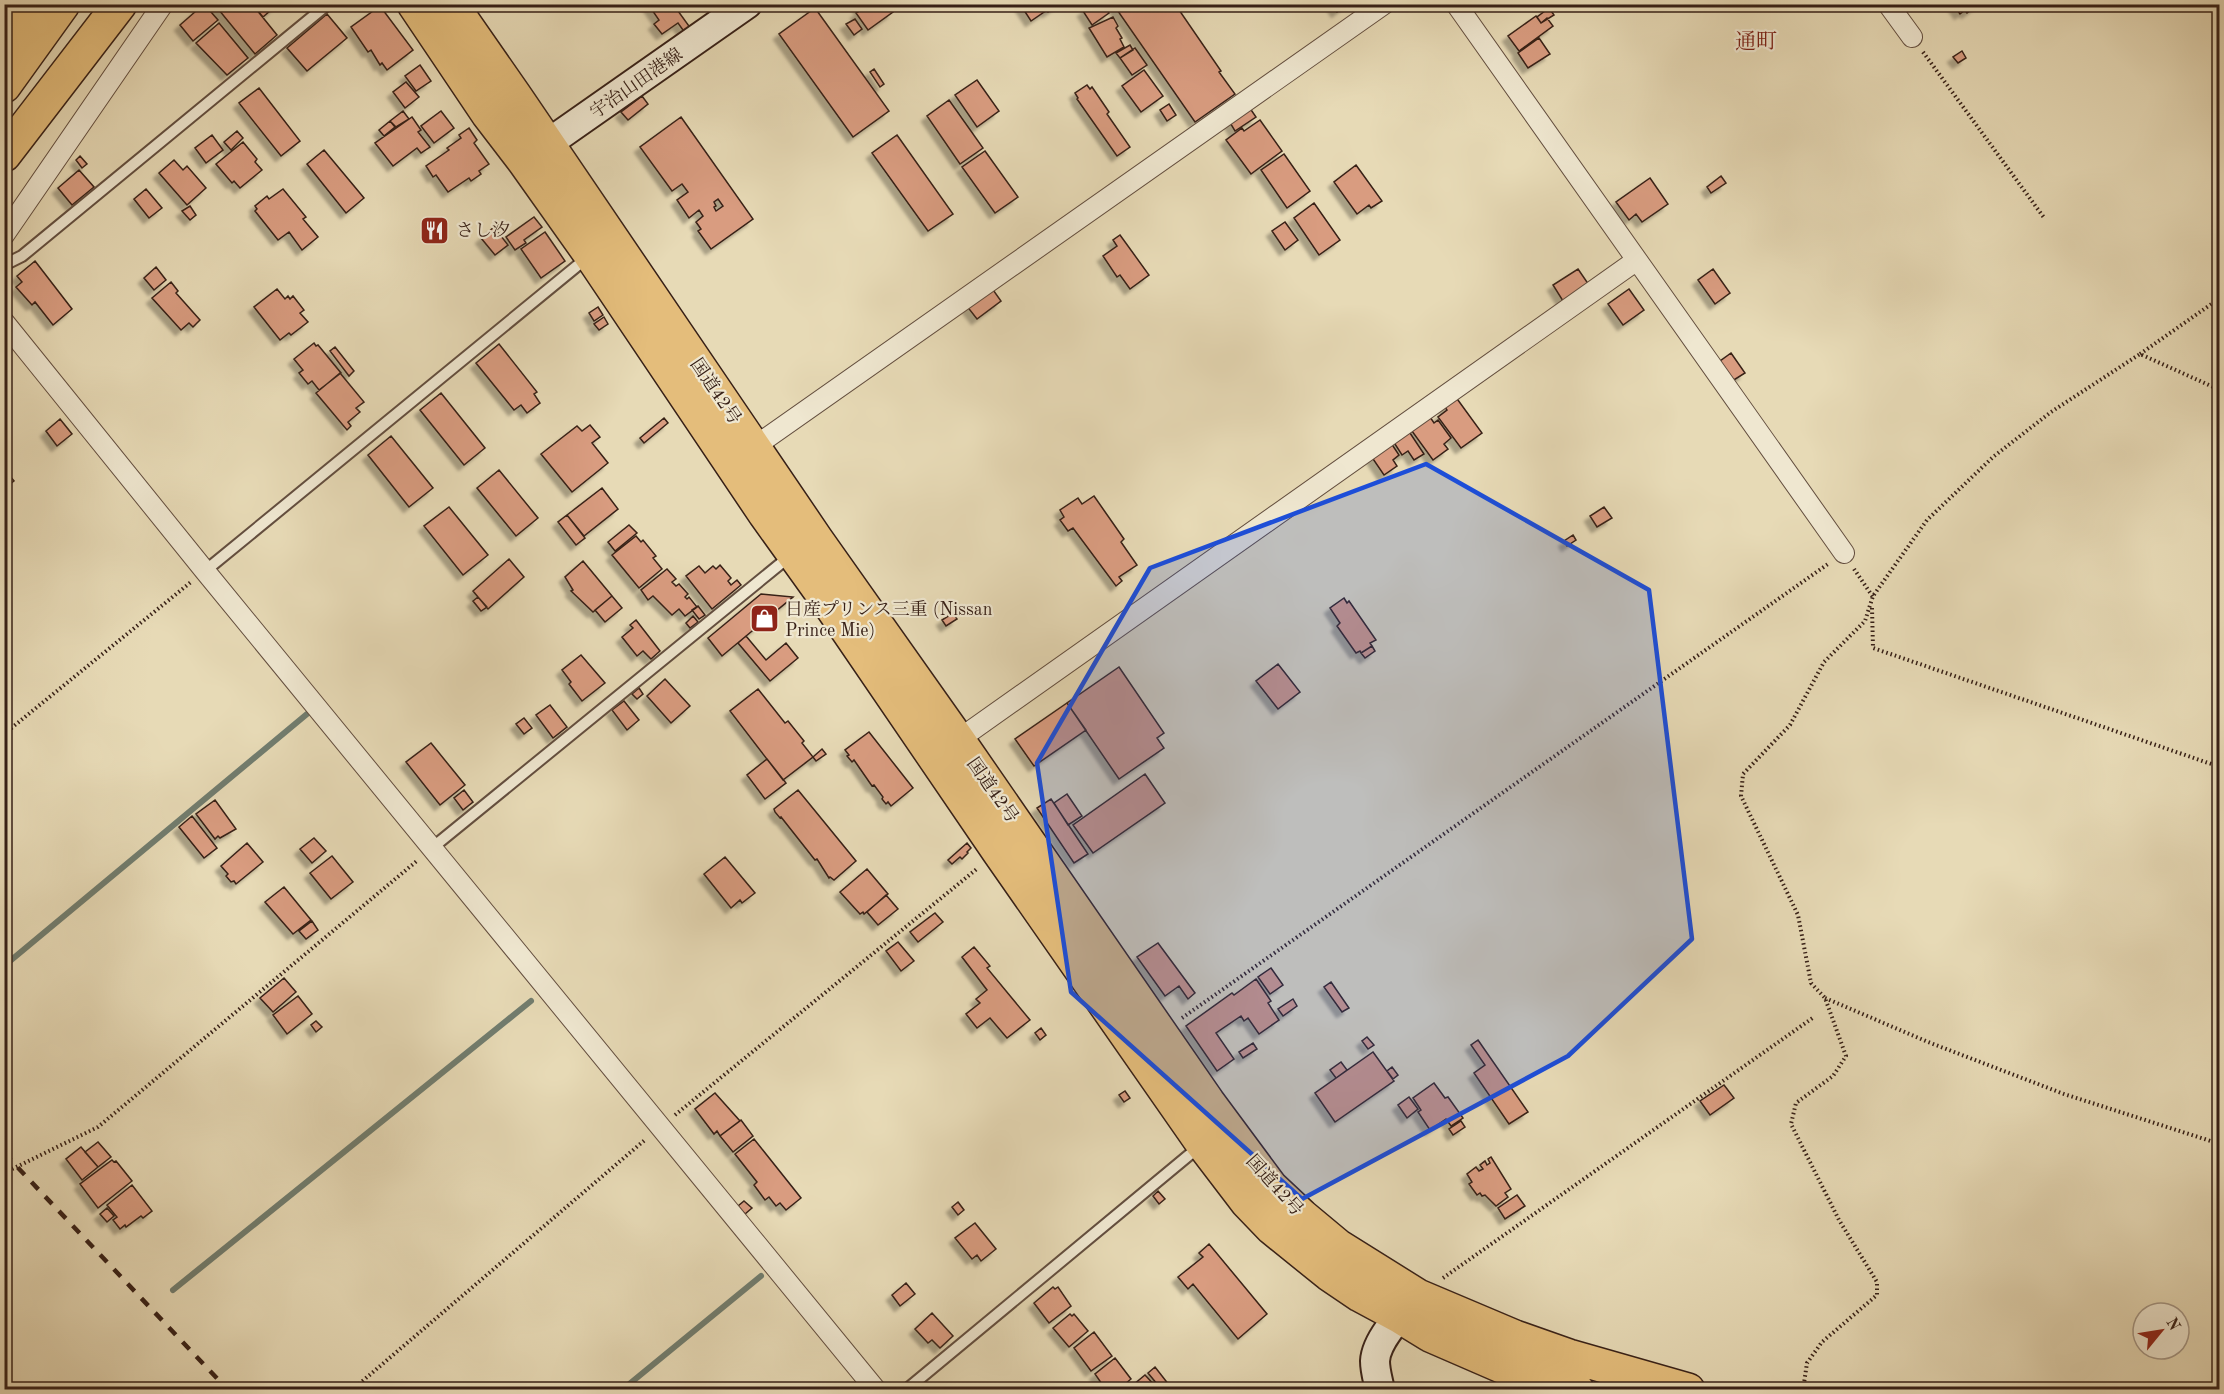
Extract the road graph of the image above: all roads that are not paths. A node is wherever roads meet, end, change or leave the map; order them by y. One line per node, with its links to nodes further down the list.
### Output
1 (28, 4): 12 (highway)
2 (63, 4): 14 (highway)
3 (120, 4): 16 (highway)
4 (163, 4): 17 (street)
5 (328, 4): 20 (lane)
6 (414, 4): 15 (highway, 国道42号)
7 (451, 4): 15 (highway, 国道42号)
8 (747, 4): 15 (main road, 宇治山田港線)
9 (1384, 4): 22 (street)
10 (1456, 4): 19 (street)
11 (1888, 4): 13 (street)
12 (4, 37)
13 (1912, 37)
14 (4, 86)
15 (536, 153): 18 (highway, 国道42号); 22 (highway, 国道42号)
16 (4, 155)
17 (4, 236)
18 (590, 254): 23 (highway, 国道42号); 25 (lane)
19 (1637, 260): 24 (street); 26 (street)
20 (4, 265)
21 (4, 322): 25 (street)
22 (754, 447): 23 (highway, 国道42号)
23 (804, 547): 26 (highway, 国道42号); 27 (lane); 28 (highway, 国道42号)
24 (1844, 553)
25 (206, 571): 27 (street)
26 (958, 740): 29 (highway, 国道42号)
27 (432, 848): 30 (street)
28 (1202, 1143): 29 (highway, 国道42号); 31 (lane)
29 (1409, 1306): 32 (main road); 33 (highway, 国道42号); 34 (highway, 国道42号)
30 (876, 1389)
31 (906, 1389)
32 (1380, 1389)
33 (1577, 1389)
34 (1688, 1389)

